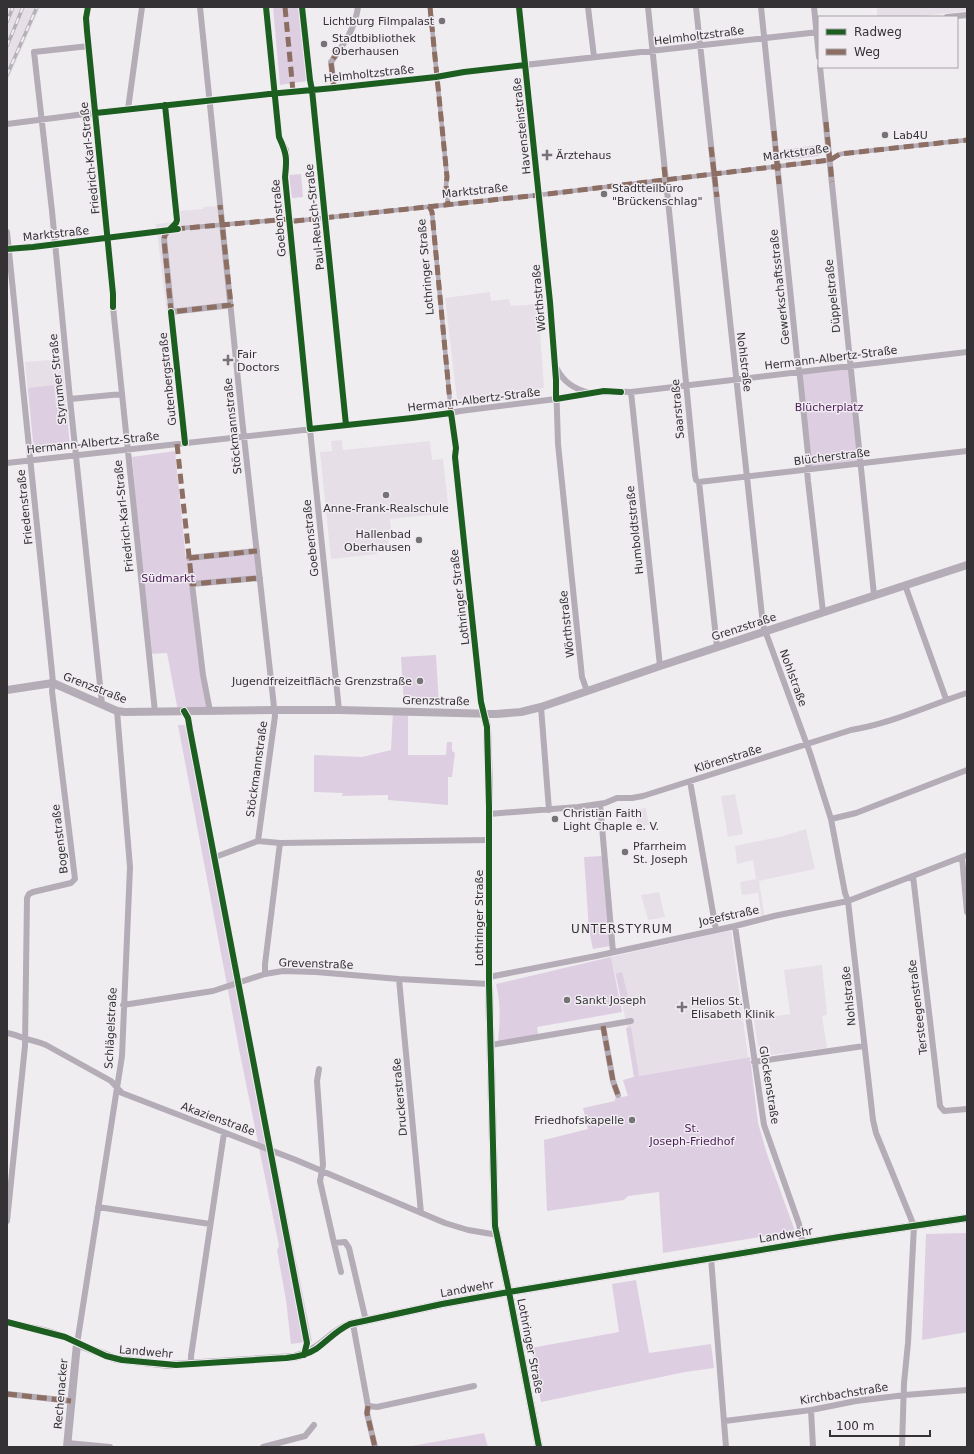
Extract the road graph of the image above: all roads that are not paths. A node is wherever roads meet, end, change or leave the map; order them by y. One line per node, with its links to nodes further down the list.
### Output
1 (88, 7): 18 (street, Friedrich-Karl-Straße)
2 (142, 7): 30 (street)
3 (200, 7): 28 (street, Stöckmannstraße)
4 (266, 7): 27 (street, Goebenstraße)
5 (302, 7): 26 (street, Paul-Reusch-Straße)
6 (358, 7): 25 (street)
7 (430, 7): 24 (street)
8 (519, 7): 22 (street, Havensteinstraße)
9 (588, 7): 21 (street)
10 (648, 7): 20 (street, Saarstraße)
11 (696, 7): 19 (street, Nohlstraße)
12 (761, 7): 17 (street, Gewerkschaftsstraße)
13 (814, 7): 16 (street)
14 (967, 15): 15 (street)
15 (957, 16)
16 (818, 32): 17 (street, Helmholtzstraße)
17 (764, 38): 19 (street, Helmholtzstraße); 36 (street, Gewerkschaftsstraße)
18 (89, 46): 31 (street, Friedrich-Karl-Straße); 32 (street, Styrumer Straße)
19 (700, 46): 20 (street, Helmholtzstraße); 37 (street, Nohlstraße)
20 (652, 51): 21 (street, Helmholtzstraße); 38 (street, Saarstraße)
21 (594, 57): 22 (street, Helmholtzstraße)
22 (525, 65): 24 (street, Helmholtzstraße); 39 (street, Havensteinstraße)
23 (820, 68): 35 (street, Düppelstraße)
24 (436, 77): 25 (street, Helmholtzstraße); 40 (street)
25 (334, 88): 26 (street, Helmholtzstraße)
26 (312, 90): 27 (street, Helmholtzstraße); 44 (street, Paul-Reusch-Straße)
27 (275, 94): 28 (street, Helmholtzstraße); 43 (street, Goebenstraße)
28 (210, 101): 29 (street, Helmholtzstraße); 45 (street, Stöckmannstraße)
29 (165, 105): 30 (street, Helmholtzstraße); 42 (street)
30 (128, 109): 31 (street, Helmholtzstraße)
31 (96, 114): 32 (street, Helmholtzstraße); 48 (street, Friedrich-Karl-Straße)
32 (43, 120): 33 (street, Helmholtzstraße); 49 (street, Styrumer Straße)
33 (7, 124)
34 (967, 140): 35 (street, Marktstraße)
35 (830, 160): 36 (street, Marktstraße); 55 (street, Düppelstraße)
36 (777, 166): 37 (street, Marktstraße); 56 (street, Gewerkschaftsstraße)
37 (714, 174): 38 (street, Marktstraße); 57 (street, Nohlstraße)
38 (666, 179): 39 (street, Marktstraße); 58 (street, Saarstraße)
39 (538, 195): 40 (street, Marktstraße); 54 (street, Wörthstraße)
40 (448, 204): 41 (street, Marktstraße)
41 (429, 206): 44 (street, Marktstraße); 64 (street, Lothringer Straße)
42 (176, 216): 46 (street)
43 (289, 218): 44 (street, Marktstraße); 45 (street, Marktstraße); 66 (street, Goebenstraße)
44 (325, 218): 65 (street, Paul-Reusch-Straße)
45 (222, 225): 46 (street, Marktstraße); 51 (street, Stöckmannstraße)
46 (169, 230): 48 (street, Marktstraße); 52 (street, Gutenbergstraße)
47 (7, 232): 50 (street, Friedenstraße)
48 (107, 238): 49 (street, Marktstraße); 61 (street, Friedrich-Karl-Straße)
49 (55, 244): 50 (street, Marktstraße); 62 (street, Styrumer Straße)
50 (8, 249): 72 (street, Friedenstraße)
51 (231, 305): 52 (street); 67 (street, Stöckmannstraße)
52 (171, 312): 68 (street, Gutenbergstraße)
53 (967, 352): 55 (street, Hermann-Albertz-Straße)
54 (555, 363): 60 (street, Wörthstraße); 63 (street, Wörthstraße)
55 (850, 365): 56 (street, Hermann-Albertz-Straße); 74 (street, Düppelstraße)
56 (800, 372): 57 (street, Hermann-Albertz-Straße); 75 (street, Gewerkschaftsstraße)
57 (737, 379): 58 (street, Hermann-Albertz-Straße); 76 (street, Nohlstraße)
58 (685, 385): 59 (street, Hermann-Albertz-Straße); 77 (street, Saarstraße)
59 (631, 392): 60 (street, Hermann-Albertz-Straße); 87 (street, Humboldtstraße)
60 (590, 393): 63 (street, Hermann-Albertz-Straße)
61 (122, 394): 62 (street); 69 (street, Friedrich-Karl-Straße)
62 (70, 399): 71 (street, Styrumer Straße)
63 (556, 399): 64 (street, Hermann-Albertz-Straße); 90 (street, Wörthstraße)
64 (451, 413): 65 (street, Hermann-Albertz-Straße); 100 (street, Lothringer Straße)
65 (346, 425): 66 (street, Hermann-Albertz-Straße)
66 (310, 429): 67 (street, Hermann-Albertz-Straße); 96 (street, Goebenstraße)
67 (245, 436): 68 (street, Hermann-Albertz-Straße); 78 (street, Stöckmannstraße)
68 (186, 443): 69 (street, Hermann-Albertz-Straße)
69 (127, 449): 71 (street, Hermann-Albertz-Straße); 99 (street, Friedrich-Karl-Straße)
70 (967, 451): 74 (street, Blücherstraße)
71 (76, 455): 72 (street, Hermann-Albertz-Straße); 93 (street, Styrumer Straße)
72 (30, 460): 73 (street, Hermann-Albertz-Straße); 88 (street, Friedenstraße)
73 (7, 463)
74 (860, 463): 75 (street, Blücherstraße); 83 (street, Düppelstraße)
75 (808, 470): 76 (street, Blücherstraße); 84 (street, Gewerkschaftsstraße)
76 (747, 476): 77 (street, Blücherstraße); 85 (street, Nohlstraße)
77 (699, 482): 86 (street, Saarstraße)
78 (257, 551): 79 (street); 81 (street, Stöckmannstraße)
79 (189, 558)
80 (967, 564): 82 (street, Grenzstraße)
81 (260, 578): 95 (street, Stöckmannstraße); 98 (street)
82 (904, 585): 83 (street, Grenzstraße); 92 (street)
83 (874, 595): 84 (street, Grenzstraße)
84 (823, 612): 85 (street, Grenzstraße)
85 (766, 631): 86 (street, Grenzstraße); 101 (street, Nohlstraße)
86 (717, 647): 87 (street, Grenzstraße)
87 (660, 666): 90 (street, Grenzstraße)
88 (53, 683): 89 (street, Grenzstraße); 93 (street, Grenzstraße); 126 (street, Bogenstraße)
89 (7, 690)
90 (587, 691): 94 (street, Grenzstraße)
91 (967, 693): 92 (street, Klörenstraße)
92 (946, 700): 101 (street, Klörenstraße)
93 (102, 704): 97 (street, Grenzstraße)
94 (541, 707): 100 (street, Grenzstraße); 105 (street)
95 (274, 710): 96 (street, Grenzstraße); 98 (street, Grenzstraße); 109 (street, Stöckmannstraße)
96 (339, 710): 100 (street, Grenzstraße)
97 (117, 711): 99 (street, Grenzstraße); 122 (street, Schlägelstraße)
98 (210, 711): 99 (street, Grenzstraße)
99 (155, 712)
100 (484, 713): 106 (street, Lothringer Straße)
101 (807, 745): 103 (street, Klörenstraße); 107 (street, Nohlstraße)
102 (967, 770): 107 (street)
103 (690, 781): 104 (street, Klörenstraße); 117 (street)
104 (600, 804): 105 (street, Klörenstraße); 118 (street)
105 (549, 810): 106 (street, Klörenstraße)
106 (489, 814): 108 (street, Lothringer Straße)
107 (831, 819): 114 (street, Nohlstraße)
108 (489, 840): 110 (street); 121 (street, Lothringer Straße)
109 (258, 842): 110 (street); 111 (street)
110 (280, 843): 119 (street)
111 (218, 856)
112 (965, 856): 113 (street, Josefstraße); 115 (street)
113 (913, 876): 114 (street, Josefstraße); 133 (street, Tersteegenstraße)
114 (848, 901): 116 (street, Josefstraße); 128 (street, Nohlstraße)
115 (967, 912)
116 (735, 926): 117 (street, Josefstraße); 129 (street, Glockenstraße)
117 (716, 930): 118 (street, Josefstraße)
118 (613, 952): 121 (street, Josefstraße)
119 (265, 974): 120 (street, Grevenstraße); 122 (street, Grevenstraße)
120 (399, 979): 121 (street, Grevenstraße); 137 (street, Druckerstraße)
121 (489, 980): 127 (street, Lothringer Straße)
122 (123, 1005): 131 (street, Schlägelstraße)
123 (631, 1021): 124 (street)
124 (603, 1026): 127 (street); 132 (street)
125 (7, 1033): 126 (street, Akazienstraße)
126 (25, 1038): 131 (street, Akazienstraße); 139 (street, Bogenstraße)
127 (491, 1045): 142 (street, Lothringer Straße)
128 (864, 1046): 129 (street); 141 (street, Nohlstraße)
129 (754, 1062): 144 (street, Glockenstraße)
130 (319, 1069): 135 (street)
131 (117, 1088): 134 (street, Akazienstraße); 136 (street, Schlägelstraße)
132 (618, 1095)
133 (967, 1109)
134 (224, 1132): 135 (street, Akazienstraße); 140 (street)
135 (322, 1171): 137 (street, Akazienstraße); 143 (street)
136 (98, 1208): 140 (street); 151 (street, Schlägelstraße)
137 (421, 1213): 142 (street, Akazienstraße)
138 (967, 1218): 141 (street, Landwehr)
139 (7, 1221)
140 (210, 1224): 152 (street)
141 (914, 1226): 144 (street, Landwehr); 156 (street, Nohlstraße)
142 (498, 1235): 147 (street, Lothringer Straße)
143 (334, 1243): 146 (street); 148 (street)
144 (803, 1243): 145 (street, Landwehr)
145 (711, 1258): 147 (street, Landwehr); 160 (street)
146 (341, 1272)
147 (510, 1292): 148 (street, Landwehr); 166 (street, Lothringer Straße)
148 (366, 1321): 150 (street, Landwehr)
149 (7, 1322): 151 (street, Landwehr)
150 (353, 1324): 152 (street, Landwehr); 158 (street)
151 (77, 1344): 152 (street, Landwehr); 157 (street, Rechenacker)
152 (191, 1364)
153 (474, 1386): 158 (street)
154 (967, 1390): 156 (street, Kirchbachstraße)
155 (7, 1394): 157 (street)
156 (905, 1395): 159 (street, Kirchbachstraße); 169 (street, Nohlstraße)
157 (71, 1401): 162 (street, Rechenacker)
158 (368, 1406): 165 (street)
159 (811, 1410): 160 (street, Kirchbachstraße); 168 (street)
160 (724, 1421): 167 (street)
161 (314, 1425): 164 (street)
162 (67, 1445): 163 (street)
163 (110, 1447)
164 (263, 1447)
165 (375, 1447)
166 (539, 1447)
167 (726, 1447)
168 (813, 1447)
169 (902, 1447)

